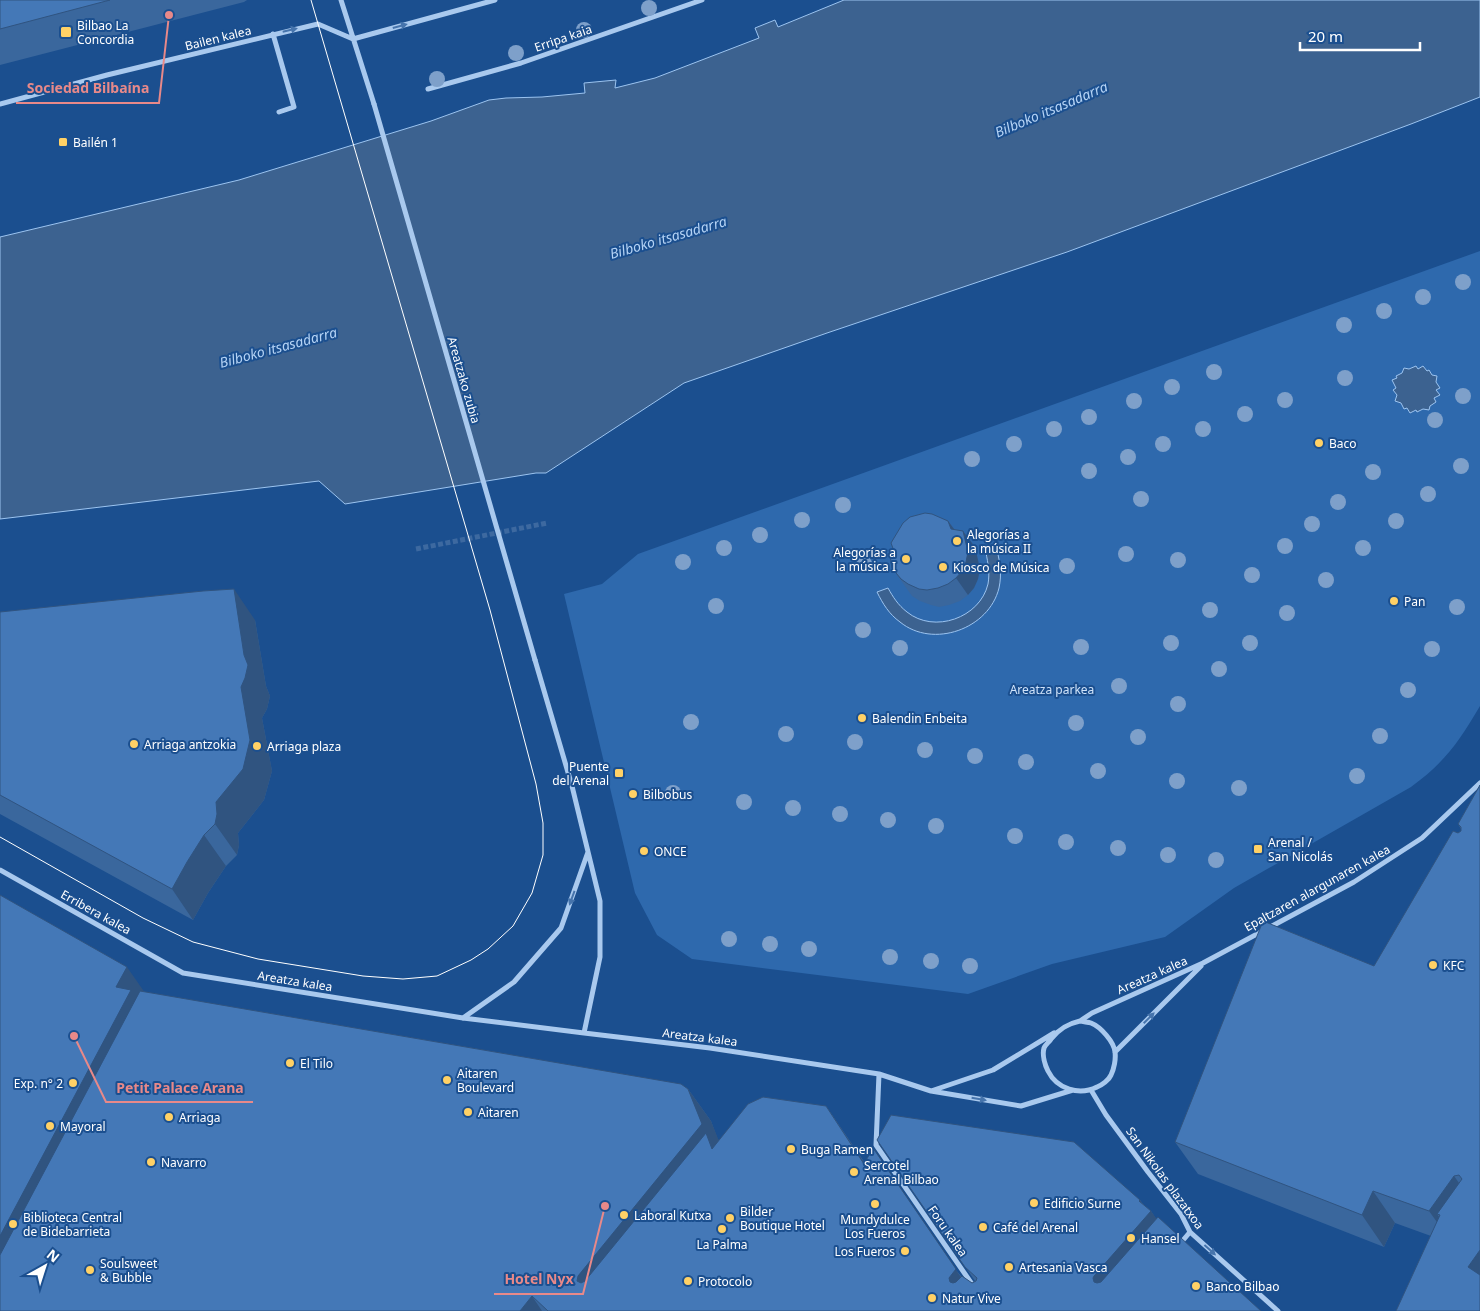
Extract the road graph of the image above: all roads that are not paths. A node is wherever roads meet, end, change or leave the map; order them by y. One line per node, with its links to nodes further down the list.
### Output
1 (341, 0): 5 (street, Areatzako zubia)
2 (495, 0): 5 (street, one-way to 2)
3 (702, 0): 6 (street, Erripa kaia)
4 (273, 34): 5 (street, Bailen kalea, one-way to 5); 7 (street, Bailen kalea); 8 (street)
5 (352, 39): 10 (street, Areatzako zubia, bridge)
6 (428, 89)
7 (0, 104)
8 (279, 112)
9 (1480, 783): 12 (street, Epaltzaren alargunaren kalea)
10 (588, 852): 14 (street, one-way to 14); 17 (street)
11 (0, 870): 13 (street, Erribera kalea)
12 (1203, 964): 15 (street, Areatza kalea); 18 (street, Areatza kalea, one-way to 12)
13 (183, 973): 14 (street, Areatza kalea)
14 (464, 1018): 17 (street, Areatza kalea)
15 (1080, 1021): 16 (street); 18 (street)
16 (1056, 1032): 20 (street); 22 (street)
17 (584, 1034): 19 (street, Areatza kalea)
18 (1115, 1052): 21 (street)
19 (879, 1074): 22 (street, Areatza kalea); 25 (street, Foru kalea)
20 (1073, 1090): 21 (street); 22 (street, Areatza kalea, one-way to 20)
21 (1091, 1090): 23 (street, San Nikolas plazatxoa)
22 (931, 1091)
23 (1190, 1232): 24 (street); 26 (street, San Nikolas plazatxoa, one-way to 26)
24 (1178, 1246)
25 (979, 1294)
26 (1278, 1311)

